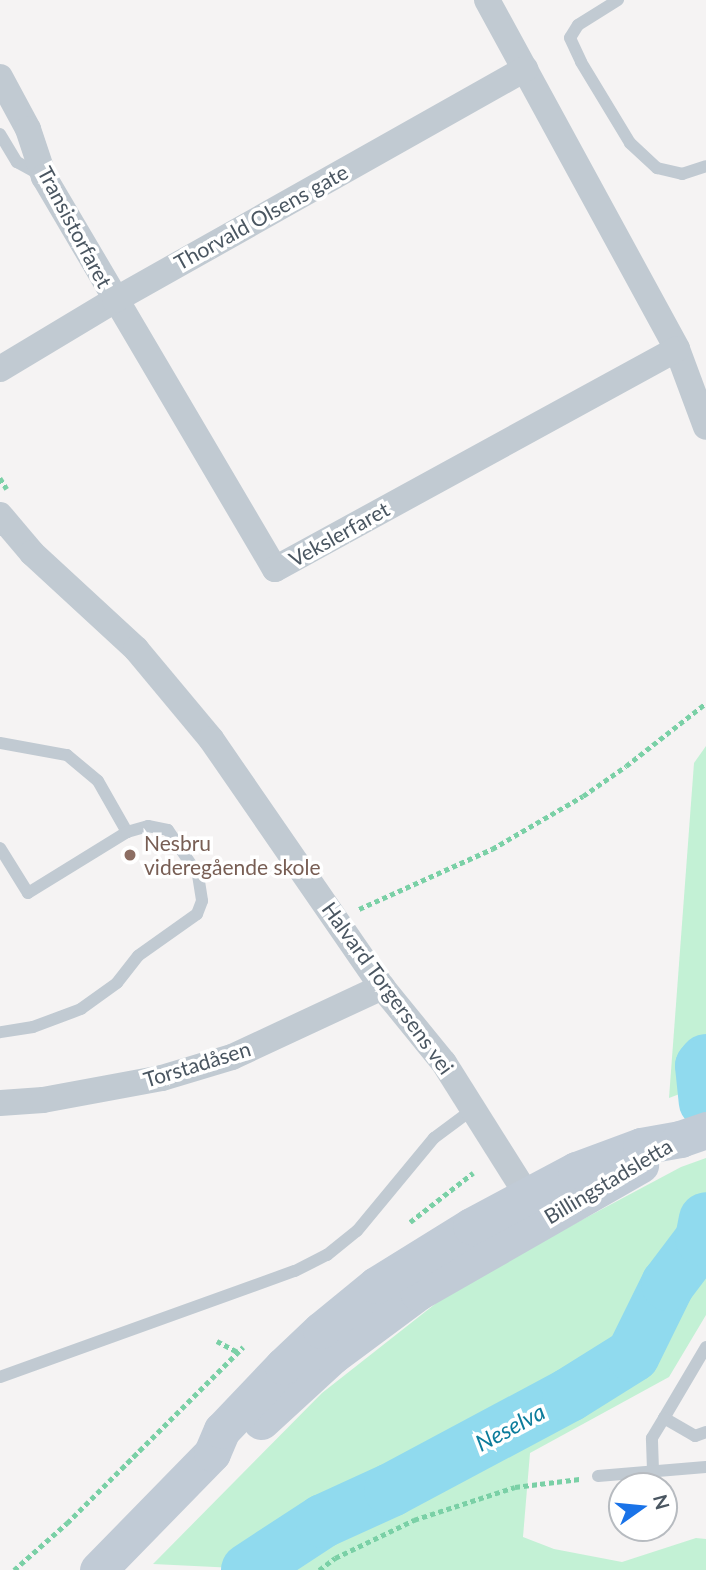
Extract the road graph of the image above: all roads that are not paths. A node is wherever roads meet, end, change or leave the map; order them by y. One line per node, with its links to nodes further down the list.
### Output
1 (487, 0): 3 (street)
2 (618, 0): 6 (lane)
3 (525, 69): 8 (street, Thorvald Olsens gate); 9 (street)
4 (0, 77): 7 (street, Transistorfaret)
5 (0, 134): 7 (lane)
6 (706, 166)
7 (44, 177): 8 (street, Transistorfaret)
8 (115, 300): 9 (street, Vekslerfaret); 10 (street, Thorvald Olsens gate)
9 (677, 349): 11 (street)
10 (0, 369)
11 (706, 427)
12 (0, 515): 16 (street, Halvard Torgersens vei)
13 (0, 743): 14 (lane)
14 (127, 832): 15 (lane); 17 (lane)
15 (0, 848)
16 (382, 987): 18 (street, Torstadåsen); 19 (street, Halvard Torgersens vei)
17 (0, 1031)
18 (0, 1103)
19 (473, 1109): 21 (street, Halvard Torgersens vei); 23 (lane)
20 (693, 1135): 21 (main road, Billingstadsletta)
21 (535, 1208): 29 (main road, Billingstadsletta)
22 (706, 1348): 24 (lane)
23 (0, 1377)
24 (664, 1418): 25 (lane); 27 (lane)
25 (706, 1432)
26 (706, 1467): 27 (lane)
27 (653, 1470): 28 (lane)
28 (598, 1476)
29 (98, 1570)

